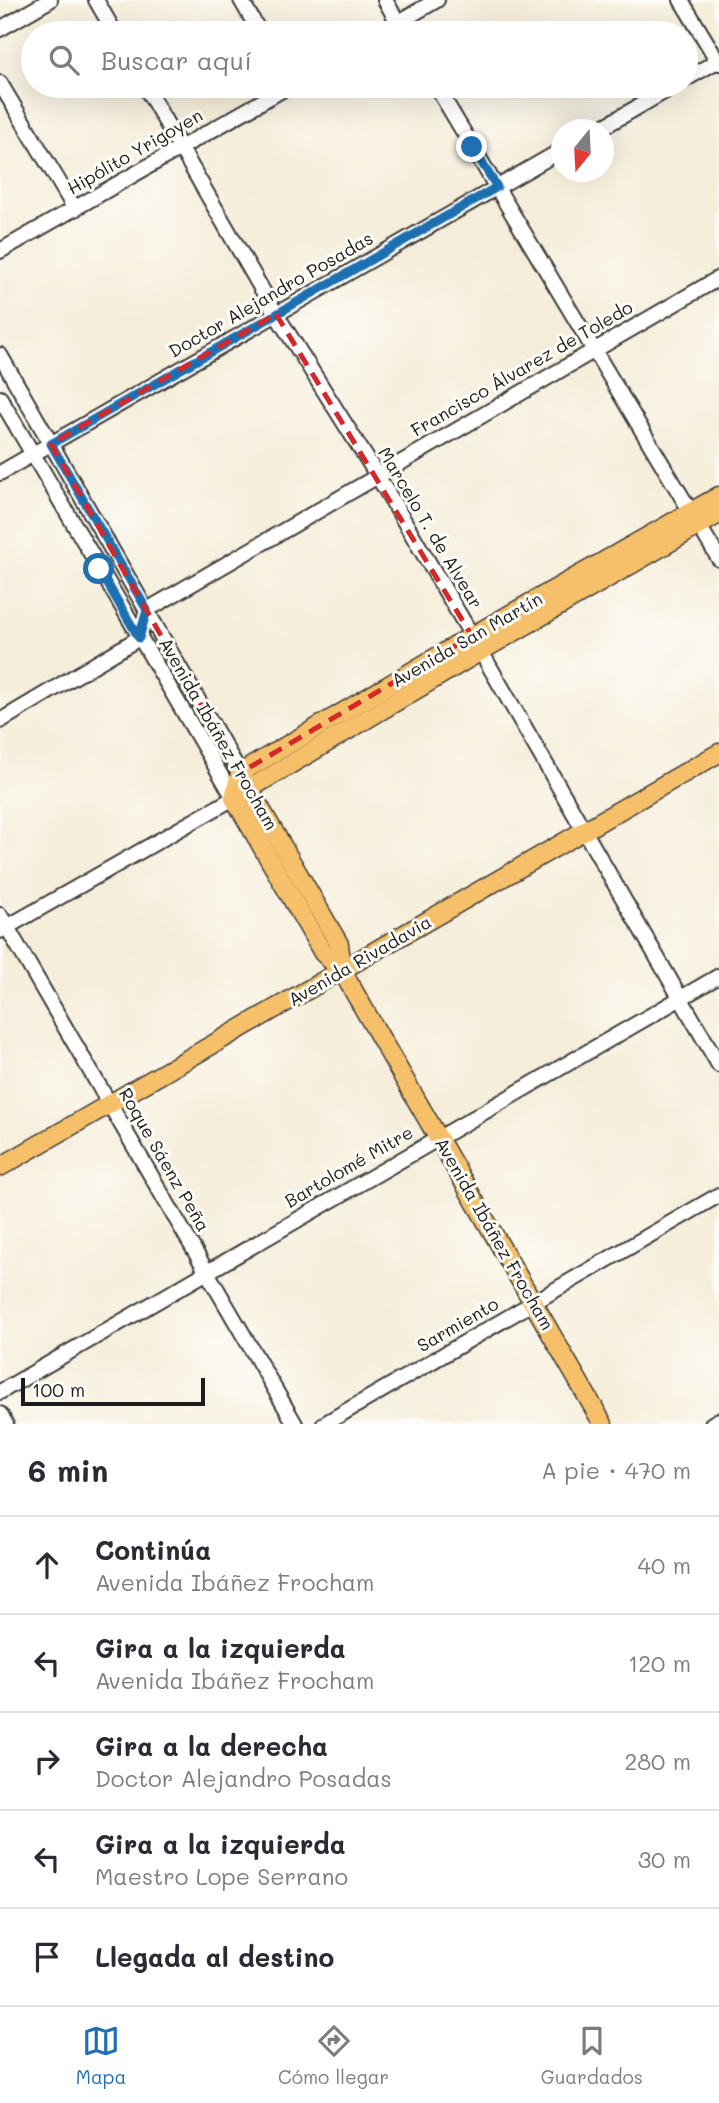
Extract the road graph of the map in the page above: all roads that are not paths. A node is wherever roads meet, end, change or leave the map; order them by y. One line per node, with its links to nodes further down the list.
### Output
1 (50, 0): 13 (street)
2 (96, 0): 7 (street)
3 (241, 0): 8 (street)
4 (384, 0): 9 (street)
5 (437, 0): 10 (street)
6 (681, 0): 11 (street)
7 (108, 21)
8 (253, 21)
9 (397, 21)
10 (410, 21)
11 (694, 21)
12 (698, 27): 14 (street)
13 (0, 29)
14 (719, 61): 15 (street)
15 (698, 72)
16 (0, 83): 25 (street)
17 (152, 98): 22 (street, Marcelo T. de Alvear)
18 (268, 98): 22 (street, Hipólito Yrigoyen)
19 (443, 98): 24 (street)
20 (653, 98): 21 (street)
21 (614, 121)
22 (181, 148): 25 (street, Hipólito Yrigoyen); 28 (street, Marcelo T. de Alvear)
23 (551, 156): 24 (street, Doctor Alejandro Posadas)
24 (497, 187): 28 (street, Doctor Alejandro Posadas); 29 (street)
25 (75, 209): 26 (street, Hipólito Yrigoyen)
26 (0, 251)
27 (719, 278): 29 (street, Francisco Álvarez de Toledo)
28 (276, 314): 32 (street, Doctor Alejandro Posadas); 35 (street, Marcelo T. de Alvear)
29 (594, 349): 35 (street, Francisco Álvarez de Toledo); 38 (street)
30 (0, 355): 32 (street, Avenida Ibáñez Frocham)
31 (0, 398): 33 (street, Avenida Ibáñez Frocham)
32 (51, 444): 33 (street, Doctor Alejandro Posadas); 40 (street, Avenida Ibáñez Frocham)
33 (32, 454): 34 (street, Doctor Alejandro Posadas); 41 (street, Avenida Ibáñez Frocham)
34 (0, 473)
35 (377, 475): 40 (street, Francisco Álvarez de Toledo); 42 (street, Marcelo T. de Alvear)
36 (719, 496): 38 (main road, Avenida San Martín)
37 (719, 514): 38 (main road, Avenida San Martín)
38 (696, 518): 39 (street); 42 (main road, Avenida San Martín)
39 (719, 559)
40 (147, 610): 41 (street); 45 (street, Avenida Ibáñez Frocham)
41 (139, 638): 43 (street); 46 (street, Avenida Ibáñez Frocham)
42 (477, 644): 45 (main road, Avenida San Martín); 46 (main road, Avenida San Martín); 47 (street, Marcelo T. de Alvear)
43 (0, 721)
44 (719, 753): 47 (main road, Avenida Rivadavia)
45 (240, 773): 46 (main road, Avenida Ibáñez Frocham)
46 (241, 793): 48 (street, Avenida San Martín); 49 (main road, Avenida Ibáñez Frocham)
47 (584, 832): 49 (main road, Avenida Rivadavia); 51 (street, Marcelo T. de Alvear)
48 (2, 924): 53 (street, Roque Sáenz Peña)
49 (342, 971): 53 (main road, Avenida Rivadavia); 54 (main road, Avenida Ibáñez Frocham)
50 (719, 976): 51 (street, Bartolomé Mitre)
51 (680, 999): 52 (street, Marcelo T. de Alvear); 54 (street, Bartolomé Mitre)
52 (719, 1065)
53 (110, 1104): 55 (main road, Avenida Rivadavia); 57 (street, Roque Sáenz Peña)
54 (438, 1138): 57 (street, Bartolomé Mitre); 58 (main road, Avenida Ibáñez Frocham)
55 (0, 1167)
56 (719, 1195): 58 (street, Sarmiento)
57 (207, 1272): 59 (street, Bartolomé Mitre); 63 (street, Roque Sáenz Peña)
58 (534, 1304): 64 (street, Sarmiento); 65 (main road, Avenida Ibáñez Frocham)
59 (0, 1392)
60 (0, 1415): 62 (street)
61 (719, 1420): 66 (street)
62 (6, 1424)
63 (295, 1424)
64 (324, 1424)
65 (603, 1424)
66 (712, 1424)

